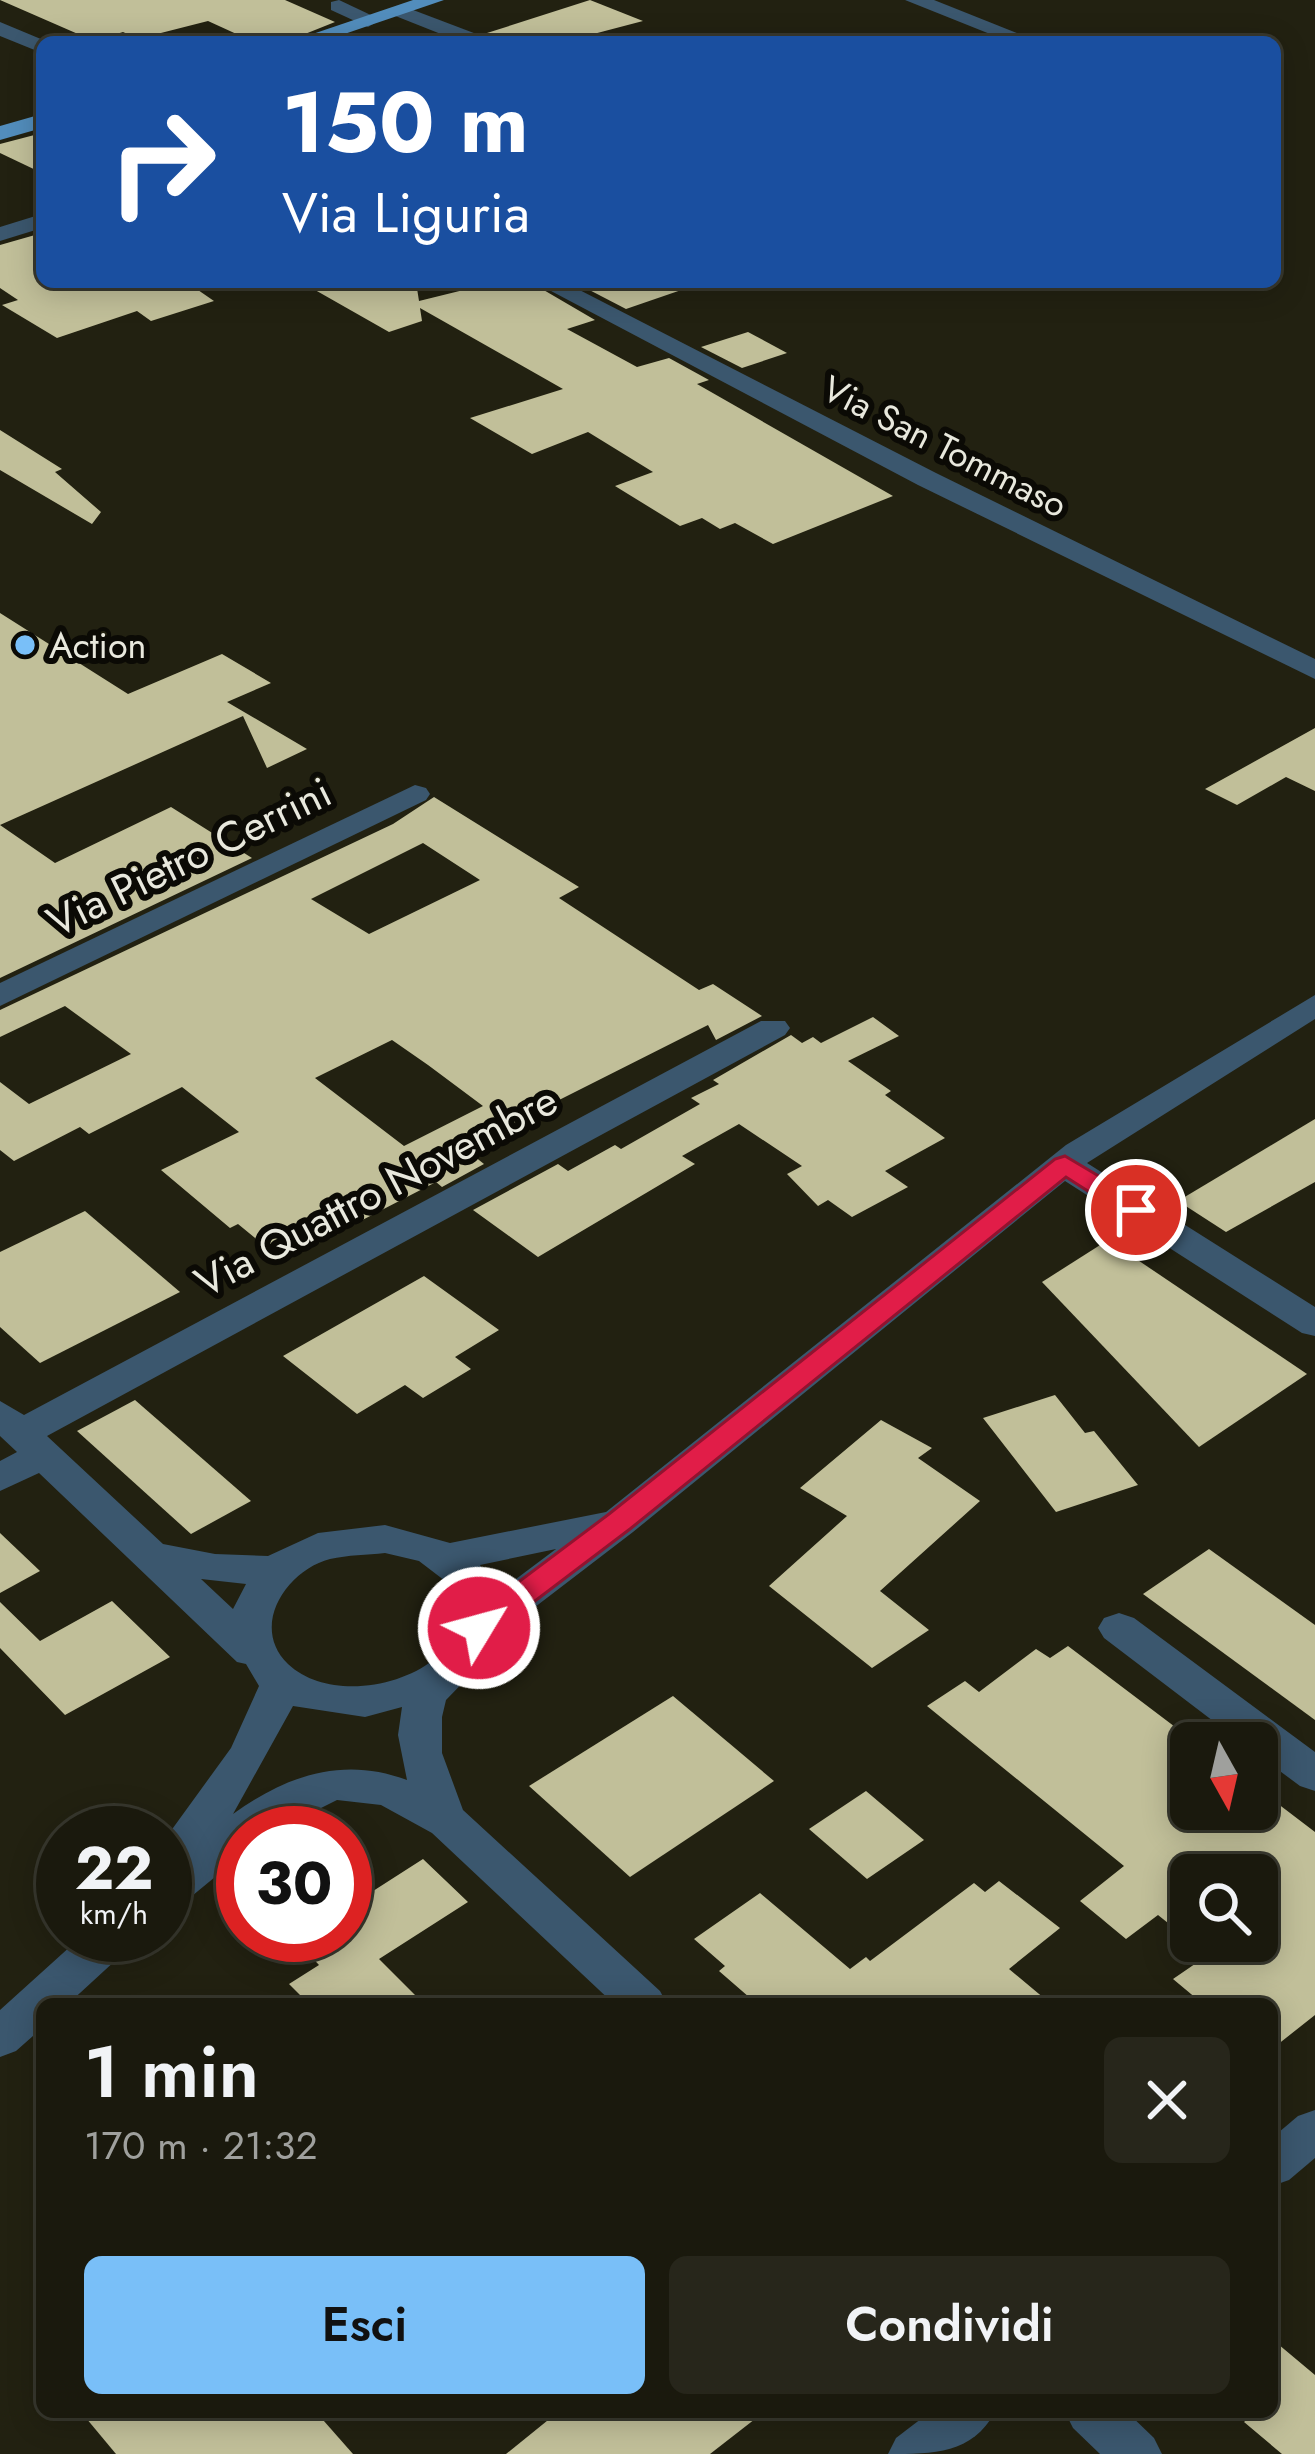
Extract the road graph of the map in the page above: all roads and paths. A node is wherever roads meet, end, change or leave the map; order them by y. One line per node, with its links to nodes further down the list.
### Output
1 (434, 0): 4 (main road)
2 (915, 0): 9 (street)
3 (338, 7): 5 (street)
4 (400, 10): 5 (main road); 8 (street)
5 (368, 21): 7 (main road)
6 (0, 28): 10 (street)
7 (319, 36)
8 (465, 36)
9 (1013, 36)
10 (36, 43)
11 (36, 123): 12 (main road)
12 (0, 134)
13 (36, 223): 14 (street)
14 (0, 234)
15 (558, 288): 16 (street, Via San Tommaso)
16 (1315, 670)
17 (415, 794): 18 (street, Via Pietro Cerrini)
18 (0, 996)
19 (1315, 1005): 21 (street)
20 (773, 1028): 23 (street, Via Quattro Novembre)
21 (1065, 1165): 22 (street); 25 (street)
22 (1315, 1324)
23 (22, 1434): 24 (street, Via Quattro Novembre); 26 (street)
24 (0, 1478)
25 (620, 1522): 27 (street); 29 (street)
26 (154, 1556): 28 (street); 31 (street)
27 (444, 1558): 28 (street); 29 (street)
28 (275, 1571): 31 (street)
29 (479, 1628): 32 (street)
30 (1119, 1628): 34 (street)
31 (252, 1651): 33 (street)
32 (435, 1683): 33 (street); 35 (street)
33 (281, 1684): 36 (street)
34 (1315, 1775)
35 (447, 1821): 37 (street); 40 (street)
36 (192, 1838)
37 (192, 1873)
38 (81, 1962): 39 (street)
39 (43, 1998)
40 (638, 1998)
41 (36, 2004): 42 (street)
42 (0, 2038)
43 (1315, 2130): 44 (street)
44 (1278, 2161)
45 (961, 2418): 46 (street)
46 (914, 2454)

